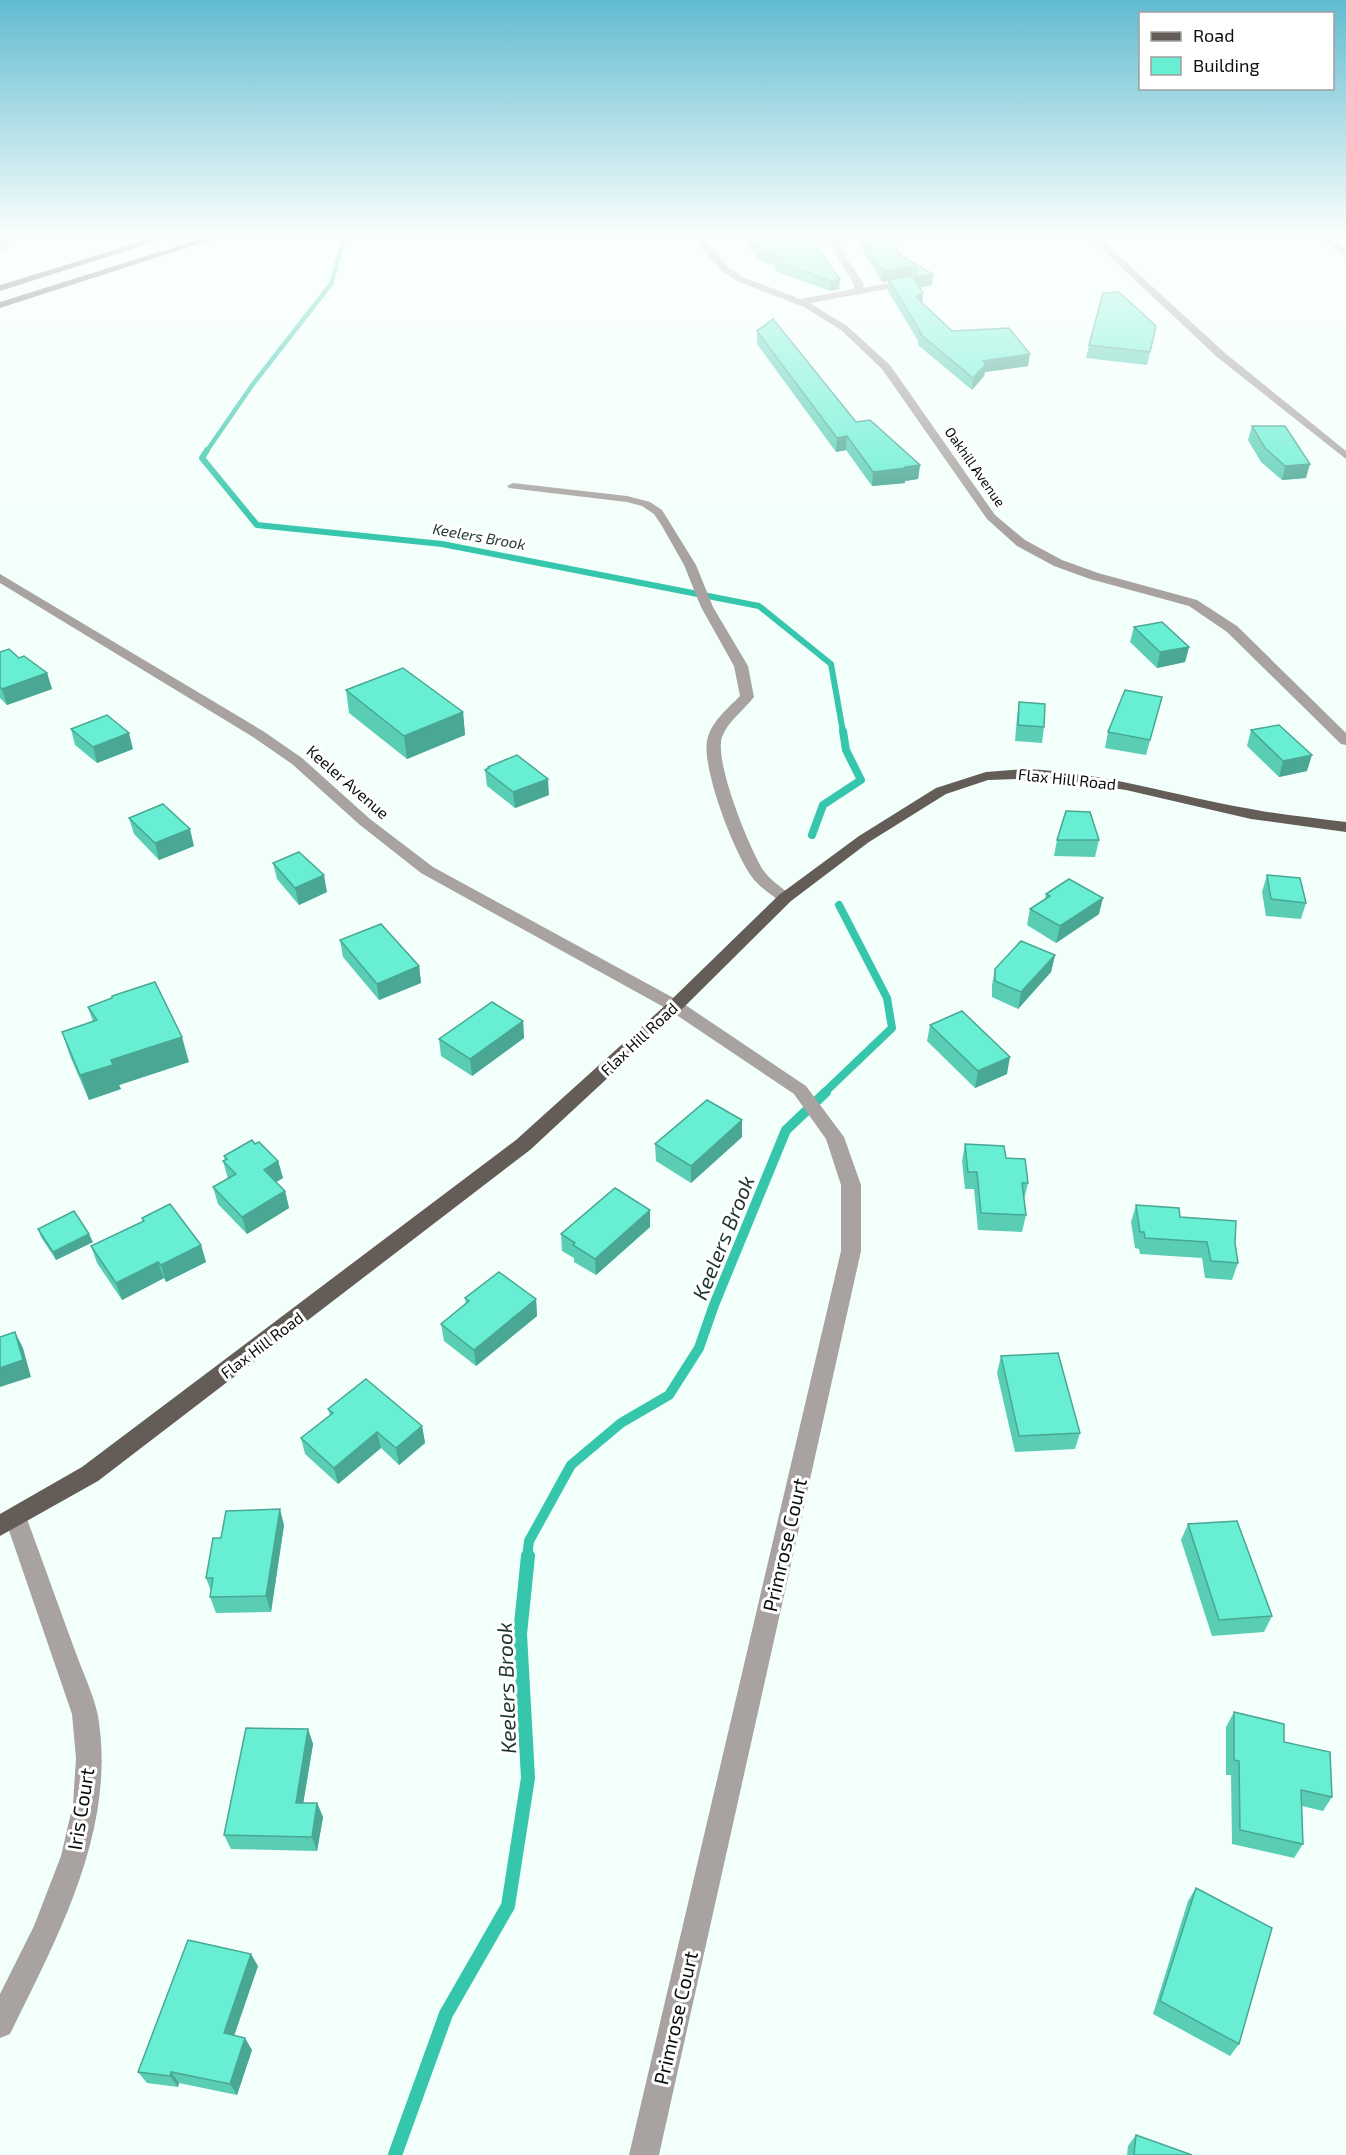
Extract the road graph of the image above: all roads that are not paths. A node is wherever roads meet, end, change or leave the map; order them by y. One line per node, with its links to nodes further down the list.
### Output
1 (850, 334): 6 (street, Oakhill Avenue)
2 (1198, 334): 3 (street)
3 (1346, 456)
4 (513, 486): 8 (street)
5 (0, 578): 9 (street, Keeler Avenue)
6 (1346, 741)
7 (1346, 827): 8 (main road, Flax Hill Road)
8 (785, 898): 9 (main road, Flax Hill Road)
9 (675, 1006): 10 (main road, Flax Hill Road); 12 (street, Primrose Court)
10 (8, 1522): 11 (street, Iris Court)
11 (0, 2024)
12 (644, 2155)

